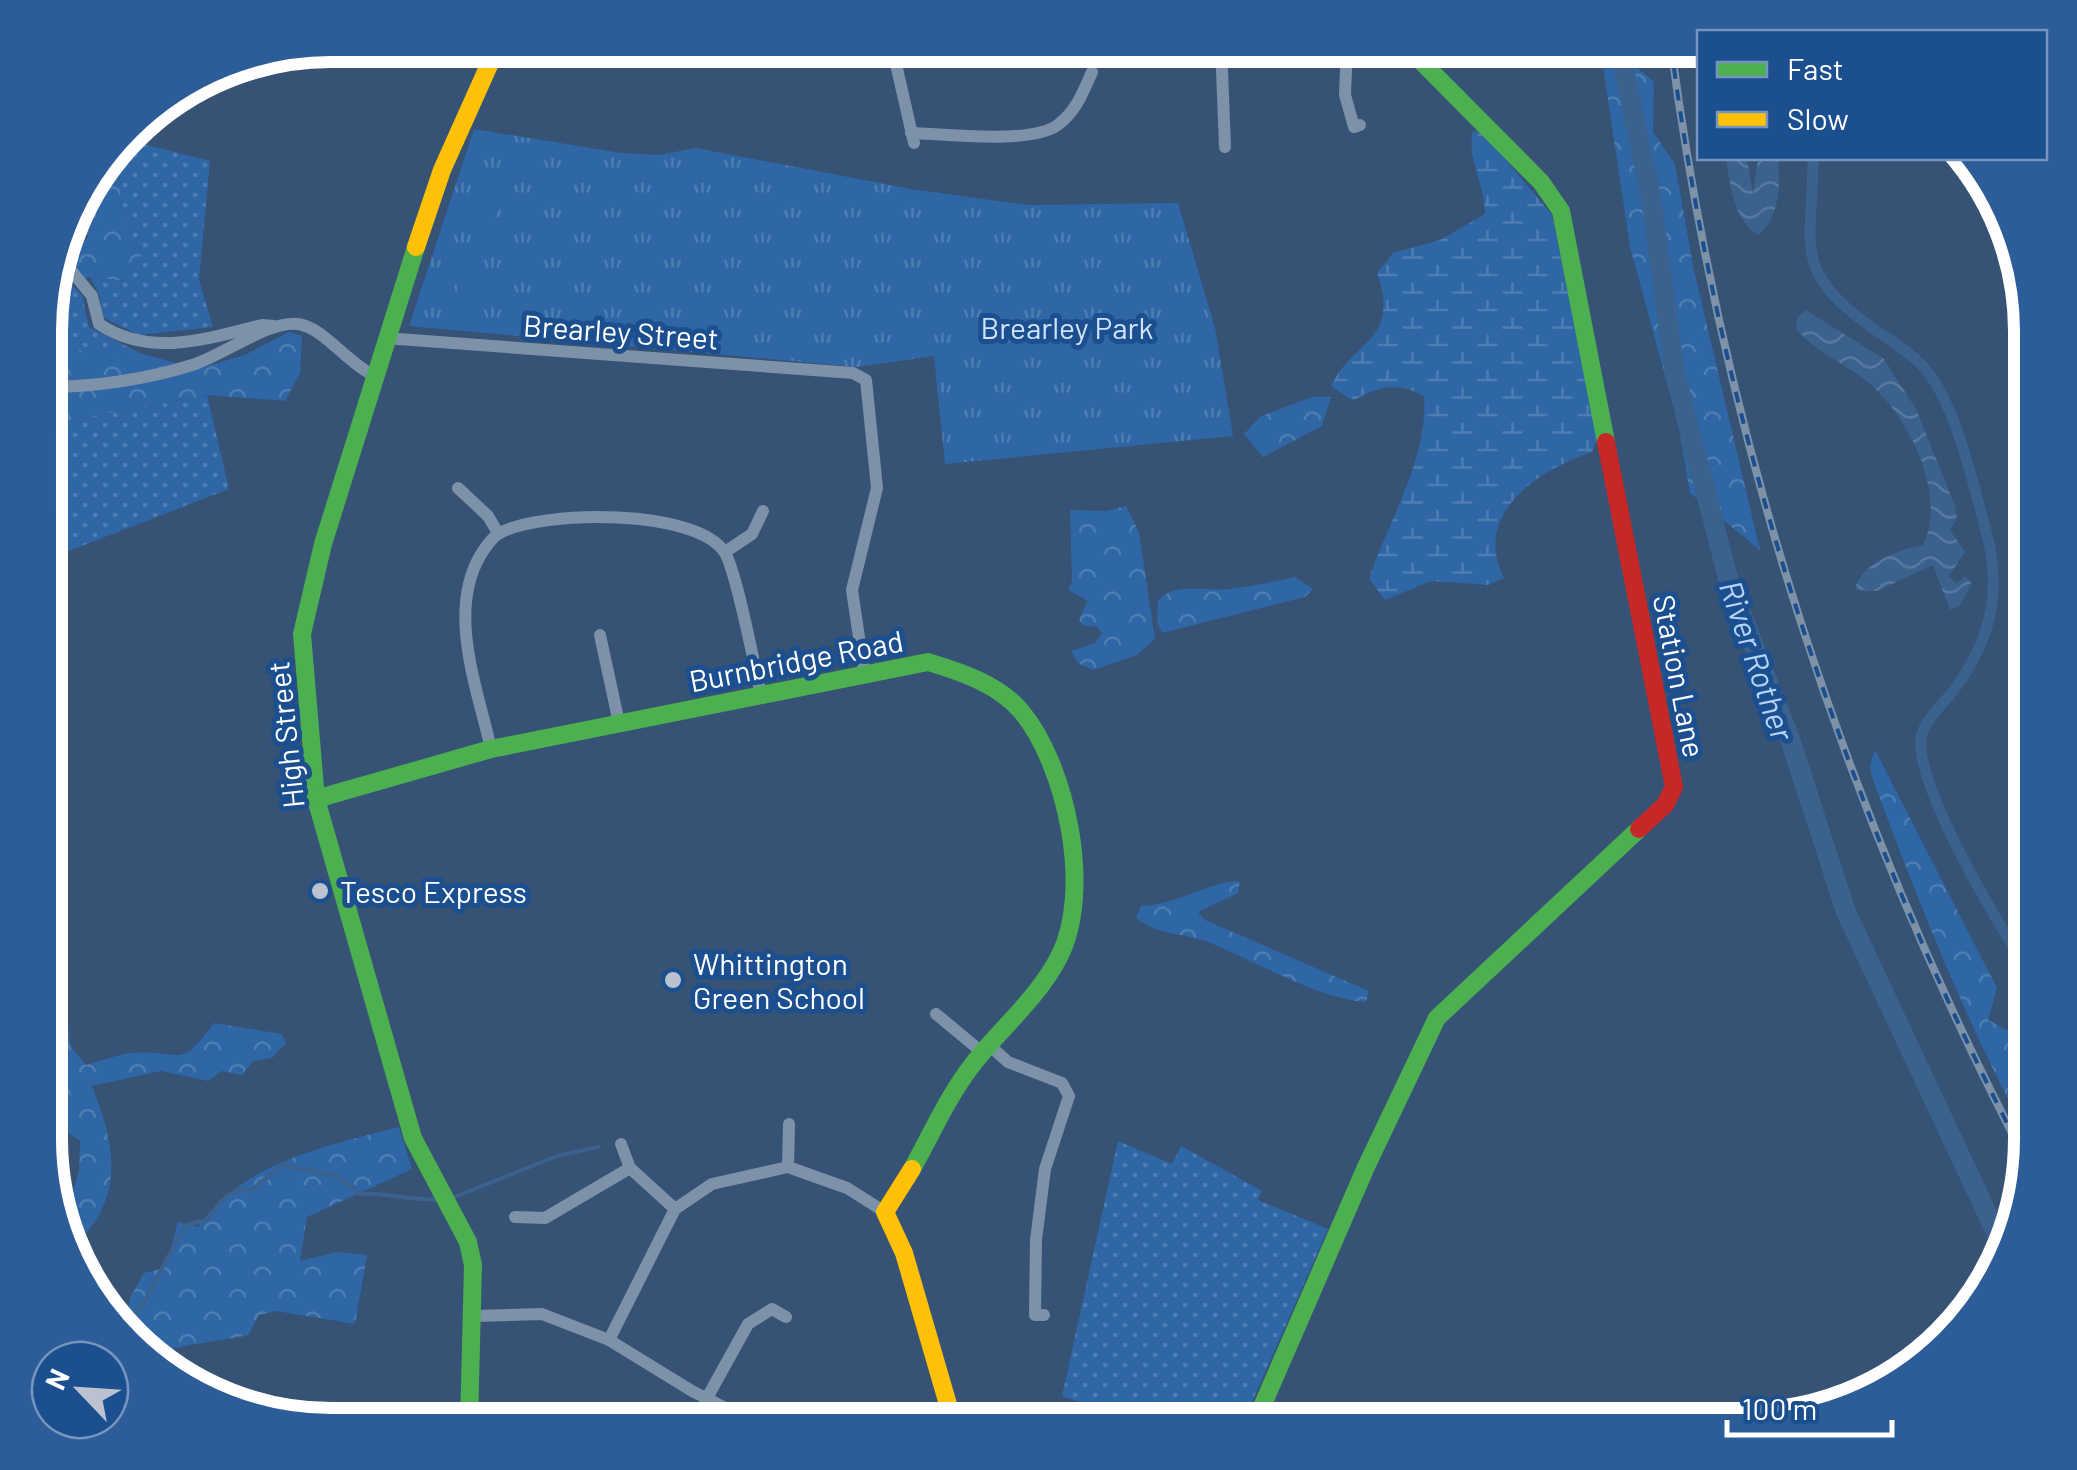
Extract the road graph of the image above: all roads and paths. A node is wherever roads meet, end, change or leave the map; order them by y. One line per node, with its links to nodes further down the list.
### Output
1 (490, 63): 11 (street, High Street)
2 (896, 63): 6 (street)
3 (1222, 63): 8 (street)
4 (1347, 63): 7 (street)
5 (1422, 63): 41 (street, Station Lane)
6 (1092, 72)
7 (1360, 125)
8 (1225, 147)
9 (70, 270): 10 (street)
10 (276, 326): 12 (street); 13 (street)
11 (386, 338): 12 (street, High Street); 19 (street, Brearley Street)
12 (373, 375): 23 (street, High Street)
13 (63, 385)
14 (458, 488): 16 (street)
15 (763, 512): 17 (street)
16 (498, 533): 17 (street); 22 (street)
17 (725, 552): 20 (street)
18 (600, 635): 21 (street)
19 (864, 672): 20 (street, Burnbridge Road); 25 (street, Burnbridge Road)
20 (761, 694): 21 (street, Burnbridge Road)
21 (619, 723): 22 (street, Burnbridge Road)
22 (491, 749): 23 (street, Burnbridge Road)
23 (316, 799): 34 (street, High Street)
24 (936, 1014): 25 (street)
25 (986, 1050): 31 (street, Burnbridge Road); 33 (street)
26 (789, 1124): 28 (street)
27 (621, 1144): 29 (street)
28 (788, 1167): 30 (street); 31 (street)
29 (630, 1168): 30 (street); 32 (street)
30 (675, 1209): 36 (street)
31 (885, 1212): 40 (street)
32 (516, 1217)
33 (1044, 1315)
34 (475, 1316): 36 (street); 38 (street, High Street)
35 (786, 1317): 37 (street)
36 (609, 1340): 37 (street)
37 (706, 1398): 39 (street)
38 (469, 1407)
39 (722, 1407)
40 (946, 1407)
41 (1261, 1408)

